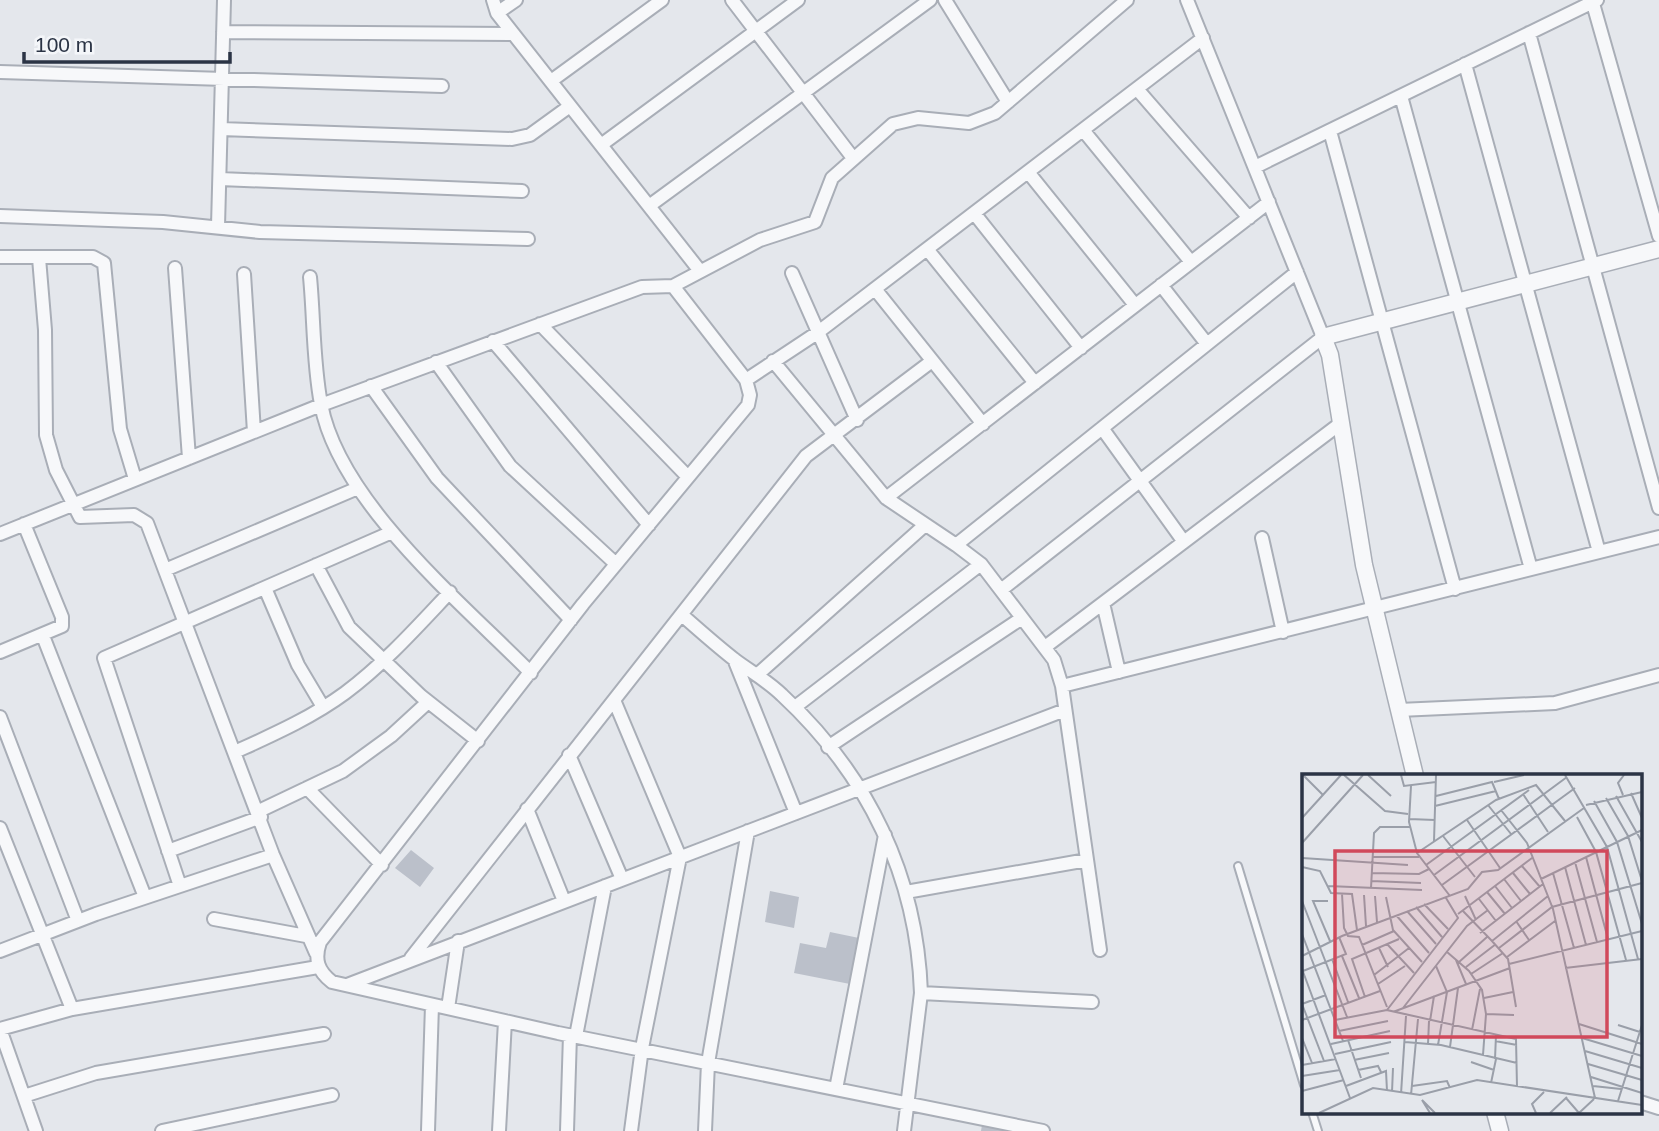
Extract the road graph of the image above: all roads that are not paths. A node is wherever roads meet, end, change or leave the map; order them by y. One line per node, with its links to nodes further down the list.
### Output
1 (224, 0): 13 (street)
2 (516, 0): 11 (street)
3 (663, 0): 20 (street)
4 (733, 0): 12 (street)
5 (798, 0): 12 (street)
6 (930, 0): 23 (street)
7 (944, 0): 25 (street)
8 (1127, 0): 25 (street)
9 (1187, 0): 16 (street)
10 (1594, 1): 15 (street); 42 (street)
11 (495, 6): 14 (street)
12 (757, 30): 23 (street); 30 (street)
13 (223, 32): 14 (street); 19 (street)
14 (513, 33): 20 (street)
15 (1529, 33): 17 (street); 49 (street)
16 (1203, 38): 22 (street); 32 (street)
17 (1465, 64): 24 (street); 56 (street)
18 (0, 72): 19 (street)
19 (222, 78): 21 (street); 27 (street)
20 (551, 81): 26 (street)
21 (442, 86)
22 (1137, 89): 28 (street); 40 (street)
23 (806, 92): 31 (street); 37 (street)
24 (1401, 96): 29 (street); 60 (street)
25 (1008, 102): 31 (street)
26 (570, 106): 27 (street); 30 (street)
27 (221, 130): 34 (street)
28 (1083, 130): 33 (street); 48 (street)
29 (1329, 131): 32 (street); 62 (street)
30 (601, 145): 37 (street)
31 (853, 158): 51 (street)
32 (1255, 167): 36 (street)
33 (1028, 172): 38 (street); 61 (street)
34 (219, 179): 35 (street); 41 (street)
35 (522, 191)
36 (1269, 202): 40 (street); 52 (street)
37 (649, 206): 51 (street)
38 (974, 213): 44 (street); 68 (street)
39 (0, 216): 41 (street)
40 (1249, 218): 48 (street)
41 (218, 226): 43 (street)
42 (1659, 236)
43 (528, 239)
44 (927, 249): 59 (street); 73 (street)
45 (1659, 249): 49 (street)
46 (0, 257): 47 (street)
47 (39, 258): 84 (street); 88 (street)
48 (1191, 262): 57 (street)
49 (1593, 266): 56 (street); 89 (street)
50 (175, 268): 82 (street)
51 (700, 271): 58 (street)
52 (1297, 272): 65 (street); 67 (street)
53 (792, 273): 64 (street)
54 (244, 274): 80 (street)
55 (310, 277): 75 (street)
56 (1525, 284): 60 (street); 99 (street)
57 (1161, 285): 61 (street); 67 (street)
58 (673, 286): 63 (street); 72 (street)
59 (875, 289): 64 (street); 70 (street)
60 (1457, 302): 62 (street); 103 (street)
61 (1135, 305): 68 (street)
62 (1382, 321): 65 (street); 106 (street)
63 (540, 324): 66 (street); 83 (street)
64 (817, 333): 69 (street); 76 (street)
65 (1323, 337): 78 (street); 85 (street)
66 (493, 341): 71 (street); 91 (street)
67 (1207, 344): 79 (street)
68 (1081, 348): 73 (street)
69 (773, 361): 72 (street); 81 (street)
70 (932, 361): 76 (street); 77 (street)
71 (436, 362): 74 (street); 100 (street)
72 (746, 380): 83 (street)
73 (1035, 383): 77 (street)
74 (371, 386): 75 (street); 113 (street)
75 (321, 405): 80 (street); 86 (street)
76 (856, 419): 81 (street)
77 (983, 424): 87 (street)
78 (1341, 424): 97 (street); 110 (street)
79 (1102, 428): 85 (street); 98 (street)
80 (254, 432): 82 (street)
81 (831, 434): 87 (street); 111 (street)
82 (189, 458): 84 (street)
83 (688, 477): 91 (street)
84 (135, 479): 88 (street)
85 (1139, 481): 97 (street); 107 (street)
86 (358, 488): 93 (street); 104 (street)
87 (886, 498): 92 (street)
88 (71, 504): 90 (street); 104 (street)
89 (1659, 508)
90 (24, 524): 94 (street); 116 (street)
91 (649, 525): 100 (street)
92 (925, 525): 98 (street); 123 (street)
93 (392, 532): 102 (street); 108 (street)
94 (0, 534)
95 (1659, 537): 99 (street)
96 (1262, 538): 115 (street)
97 (1184, 542): 109 (street)
98 (956, 545): 101 (street)
99 (1599, 552): 103 (street)
100 (616, 564): 113 (street)
101 (981, 564): 107 (street); 129 (street)
102 (316, 565): 105 (street); 120 (street)
103 (1531, 569): 106 (street)
104 (165, 570): 114 (street)
105 (265, 588): 114 (street); 128 (street)
106 (1455, 589): 110 (street)
107 (1001, 590): 112 (street)
108 (450, 592): 120 (street); 122 (street)
109 (1103, 603): 117 (street); 121 (street)
110 (1375, 609): 115 (street); 131 (street)
111 (682, 615): 119 (street); 126 (street)
112 (1022, 618): 117 (street); 134 (street)
113 (572, 620): 122 (street)
114 (184, 623): 135 (street); 146 (street)
115 (1283, 632): 121 (street)
116 (43, 636): 118 (street); 156 (street)
117 (1045, 647): 125 (street)
118 (0, 652)
119 (734, 659): 123 (street); 141 (street)
120 (383, 661): 127 (street); 128 (street)
121 (1119, 672): 125 (street)
122 (531, 673): 133 (street)
123 (757, 675): 129 (street)
124 (1659, 675): 131 (street)
125 (1062, 686): 130 (street)
126 (614, 700): 136 (street); 148 (street)
127 (428, 702): 133 (street); 138 (street)
128 (323, 707): 135 (street)
129 (795, 707): 134 (street)
130 (1065, 710): 139 (street); 149 (street)
131 (1399, 710): 137 (street)
132 (0, 717): 159 (street)
133 (478, 741): 150 (street)
134 (828, 747): 139 (street)
135 (234, 752): 142 (street)
136 (569, 755): 140 (street); 152 (street)
137 (1415, 774)
138 (307, 788): 142 (street); 150 (street)
139 (859, 789): 141 (street); 145 (street)
140 (527, 809): 157 (street); 166 (street)
141 (796, 813): 144 (street)
142 (260, 814): 146 (street); 147 (street)
143 (0, 828): 160 (street)
144 (748, 831): 148 (street); 179 (street)
145 (886, 834): 155 (street); 181 (street)
146 (168, 851): 153 (street)
147 (273, 855): 153 (street); 161 (street)
148 (680, 857): 152 (street); 178 (street)
149 (1087, 860): 155 (street); 163 (street)
150 (382, 865): 165 (street)
151 (1238, 866): 180 (lane)
152 (622, 879): 154 (street)
153 (180, 886): 156 (street)
154 (604, 886): 157 (street); 177 (street)
155 (906, 892): 169 (street)
156 (145, 897): 159 (street)
157 (564, 901): 162 (street)
158 (214, 919): 161 (street)
159 (78, 921): 160 (street)
160 (40, 936): 164 (street); 173 (street)
161 (306, 936): 165 (street)
162 (458, 941): 166 (street); 172 (street)
163 (1100, 950)
164 (0, 951)
165 (316, 953): 167 (street)
166 (411, 958): 168 (street)
167 (318, 967): 168 (street); 173 (street)
168 (347, 985): 171 (street)
169 (921, 993): 170 (street); 184 (street)
170 (1091, 1002)
171 (432, 1004): 172 (street); 192 (street)
172 (448, 1008): 174 (street)
173 (72, 1009): 175 (street)
174 (505, 1021): 177 (street); 193 (street)
175 (0, 1029): 183 (street)
176 (324, 1034): 183 (street)
177 (573, 1036): 178 (street); 194 (street)
178 (642, 1048): 179 (street); 195 (street)
179 (708, 1063): 181 (street); 196 (street)
180 (1302, 1078)
181 (836, 1089): 184 (street)
182 (332, 1095): 191 (street)
183 (24, 1096): 190 (street)
184 (905, 1103): 189 (street); 197 (street)
185 (1642, 1103): 186 (street)
186 (1659, 1108)
187 (1313, 1114): 199 (lane)
188 (1496, 1114): 200 (street)
189 (978, 1124): 198 (street)
190 (36, 1131)
191 (162, 1131)
192 (428, 1131)
193 (499, 1131)
194 (567, 1131)
195 (632, 1131)
196 (705, 1131)
197 (904, 1131)
198 (1043, 1131)
199 (1318, 1131)
200 (1500, 1131)

